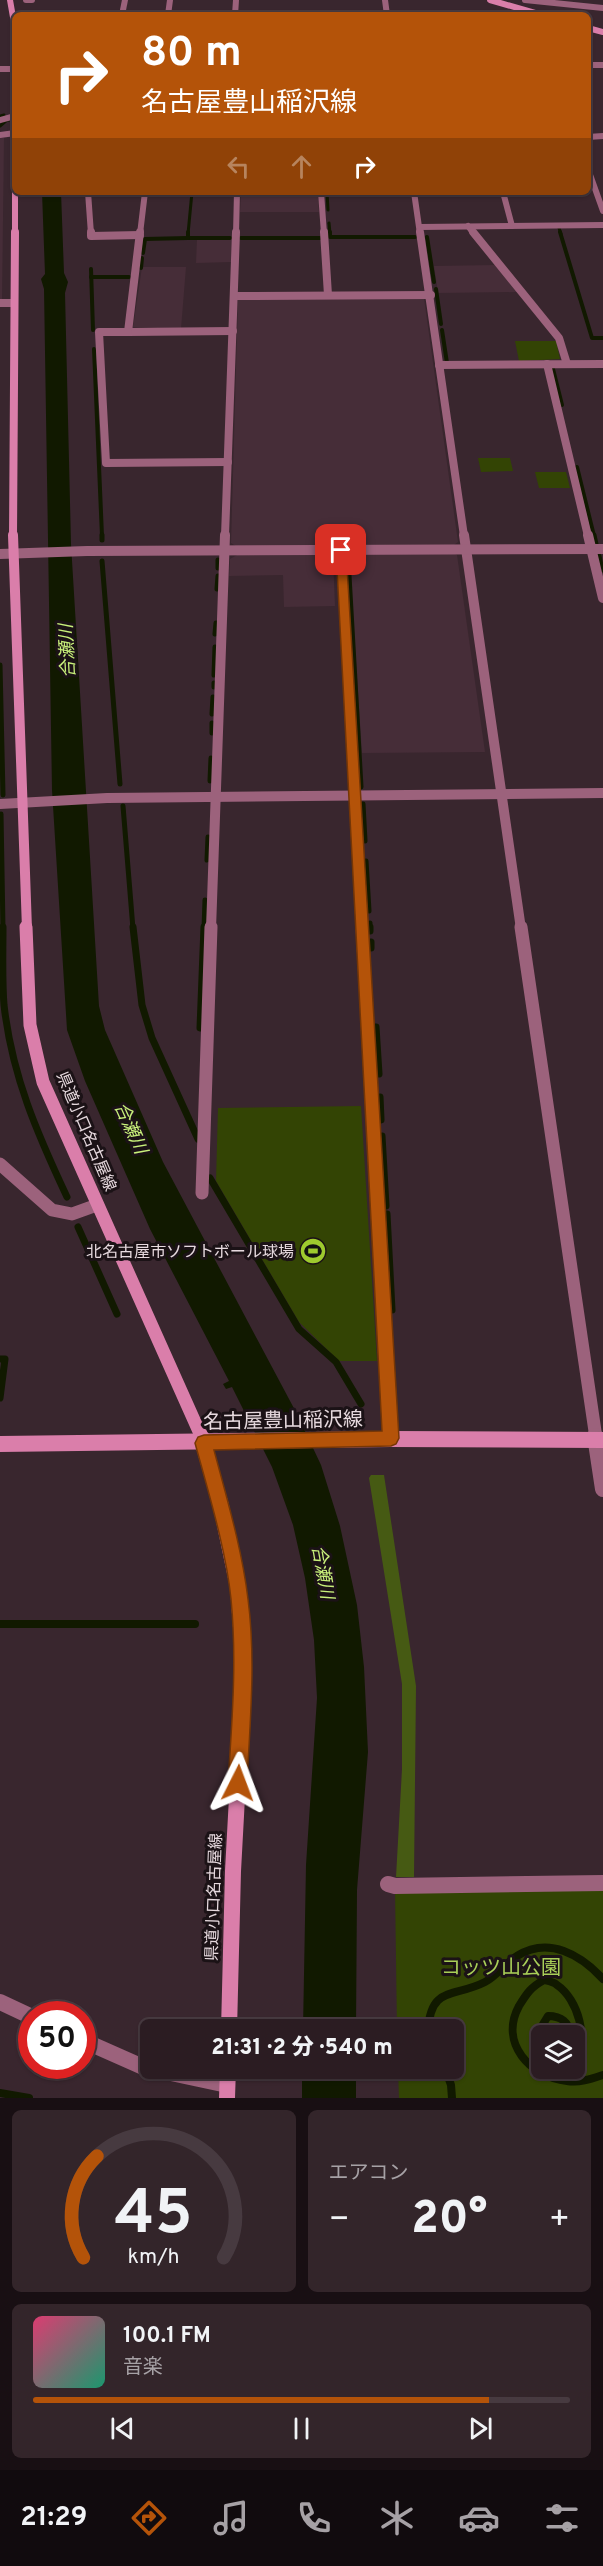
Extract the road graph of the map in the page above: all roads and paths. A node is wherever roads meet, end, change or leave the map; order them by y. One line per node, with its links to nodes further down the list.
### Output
1 (490, 0): 3 (main road)
2 (524, 0): 3 (street); 4 (street)
3 (516, 8): 5 (main road)
4 (603, 8)
5 (529, 12)
6 (591, 177): 14 (street)
7 (15, 195): 24 (main road, 県道小口名古屋線)
8 (88, 195): 19 (street)
9 (145, 195): 19 (street)
10 (237, 195): 22 (street)
11 (321, 195): 20 (street)
12 (415, 195): 18 (street)
13 (504, 195): 17 (street)
14 (603, 211)
15 (603, 225): 17 (street)
16 (468, 226): 17 (street); 18 (street); 28 (street)
17 (512, 226)
18 (420, 227): 21 (street)
19 (140, 236): 26 (street)
20 (328, 295): 21 (street); 22 (street)
21 (431, 295): 30 (street)
22 (234, 296): 25 (street)
23 (0, 303): 24 (street)
24 (14, 303): 37 (main road, 県道小口名古屋線)
25 (233, 331): 26 (street); 31 (street)
26 (128, 332): 31 (street)
27 (547, 364): 28 (street); 30 (street); 32 (street)
28 (567, 364): 29 (street)
29 (603, 364)
30 (440, 365): 35 (street)
31 (228, 462): 36 (street)
32 (591, 549): 33 (street); 35 (street); 38 (street)
33 (603, 549)
34 (341, 550): 35 (street); 36 (street); 41 (street)
35 (465, 550): 40 (street)
36 (225, 551): 37 (street); 42 (street)
37 (6, 554): 44 (main road, 県道小口名古屋線)
38 (603, 598)
39 (603, 793): 40 (street)
40 (503, 794): 41 (street); 49 (street)
41 (354, 796): 42 (street); 48 (street)
42 (216, 797): 44 (street); 46 (street)
43 (0, 804): 44 (street)
44 (22, 805): 47 (main road, 県道小口名古屋線)
45 (0, 1164): 47 (street)
46 (202, 1193)
47 (97, 1205): 50 (main road, 県道小口名古屋線)
48 (391, 1438): 49 (main road, 名古屋豊山稲沢線); 50 (main road, 名古屋豊山稲沢線)
49 (599, 1440): 52 (street)
50 (204, 1443): 51 (main road, 名古屋豊山稲沢線); 57 (main road, 県道小口名古屋線)
51 (0, 1444)
52 (603, 1489)
53 (603, 1883): 54 (street)
54 (388, 1884)
55 (0, 2002): 56 (street)
56 (18, 2010)
57 (229, 2019)
58 (96, 2046): 59 (street)
59 (227, 2084)

